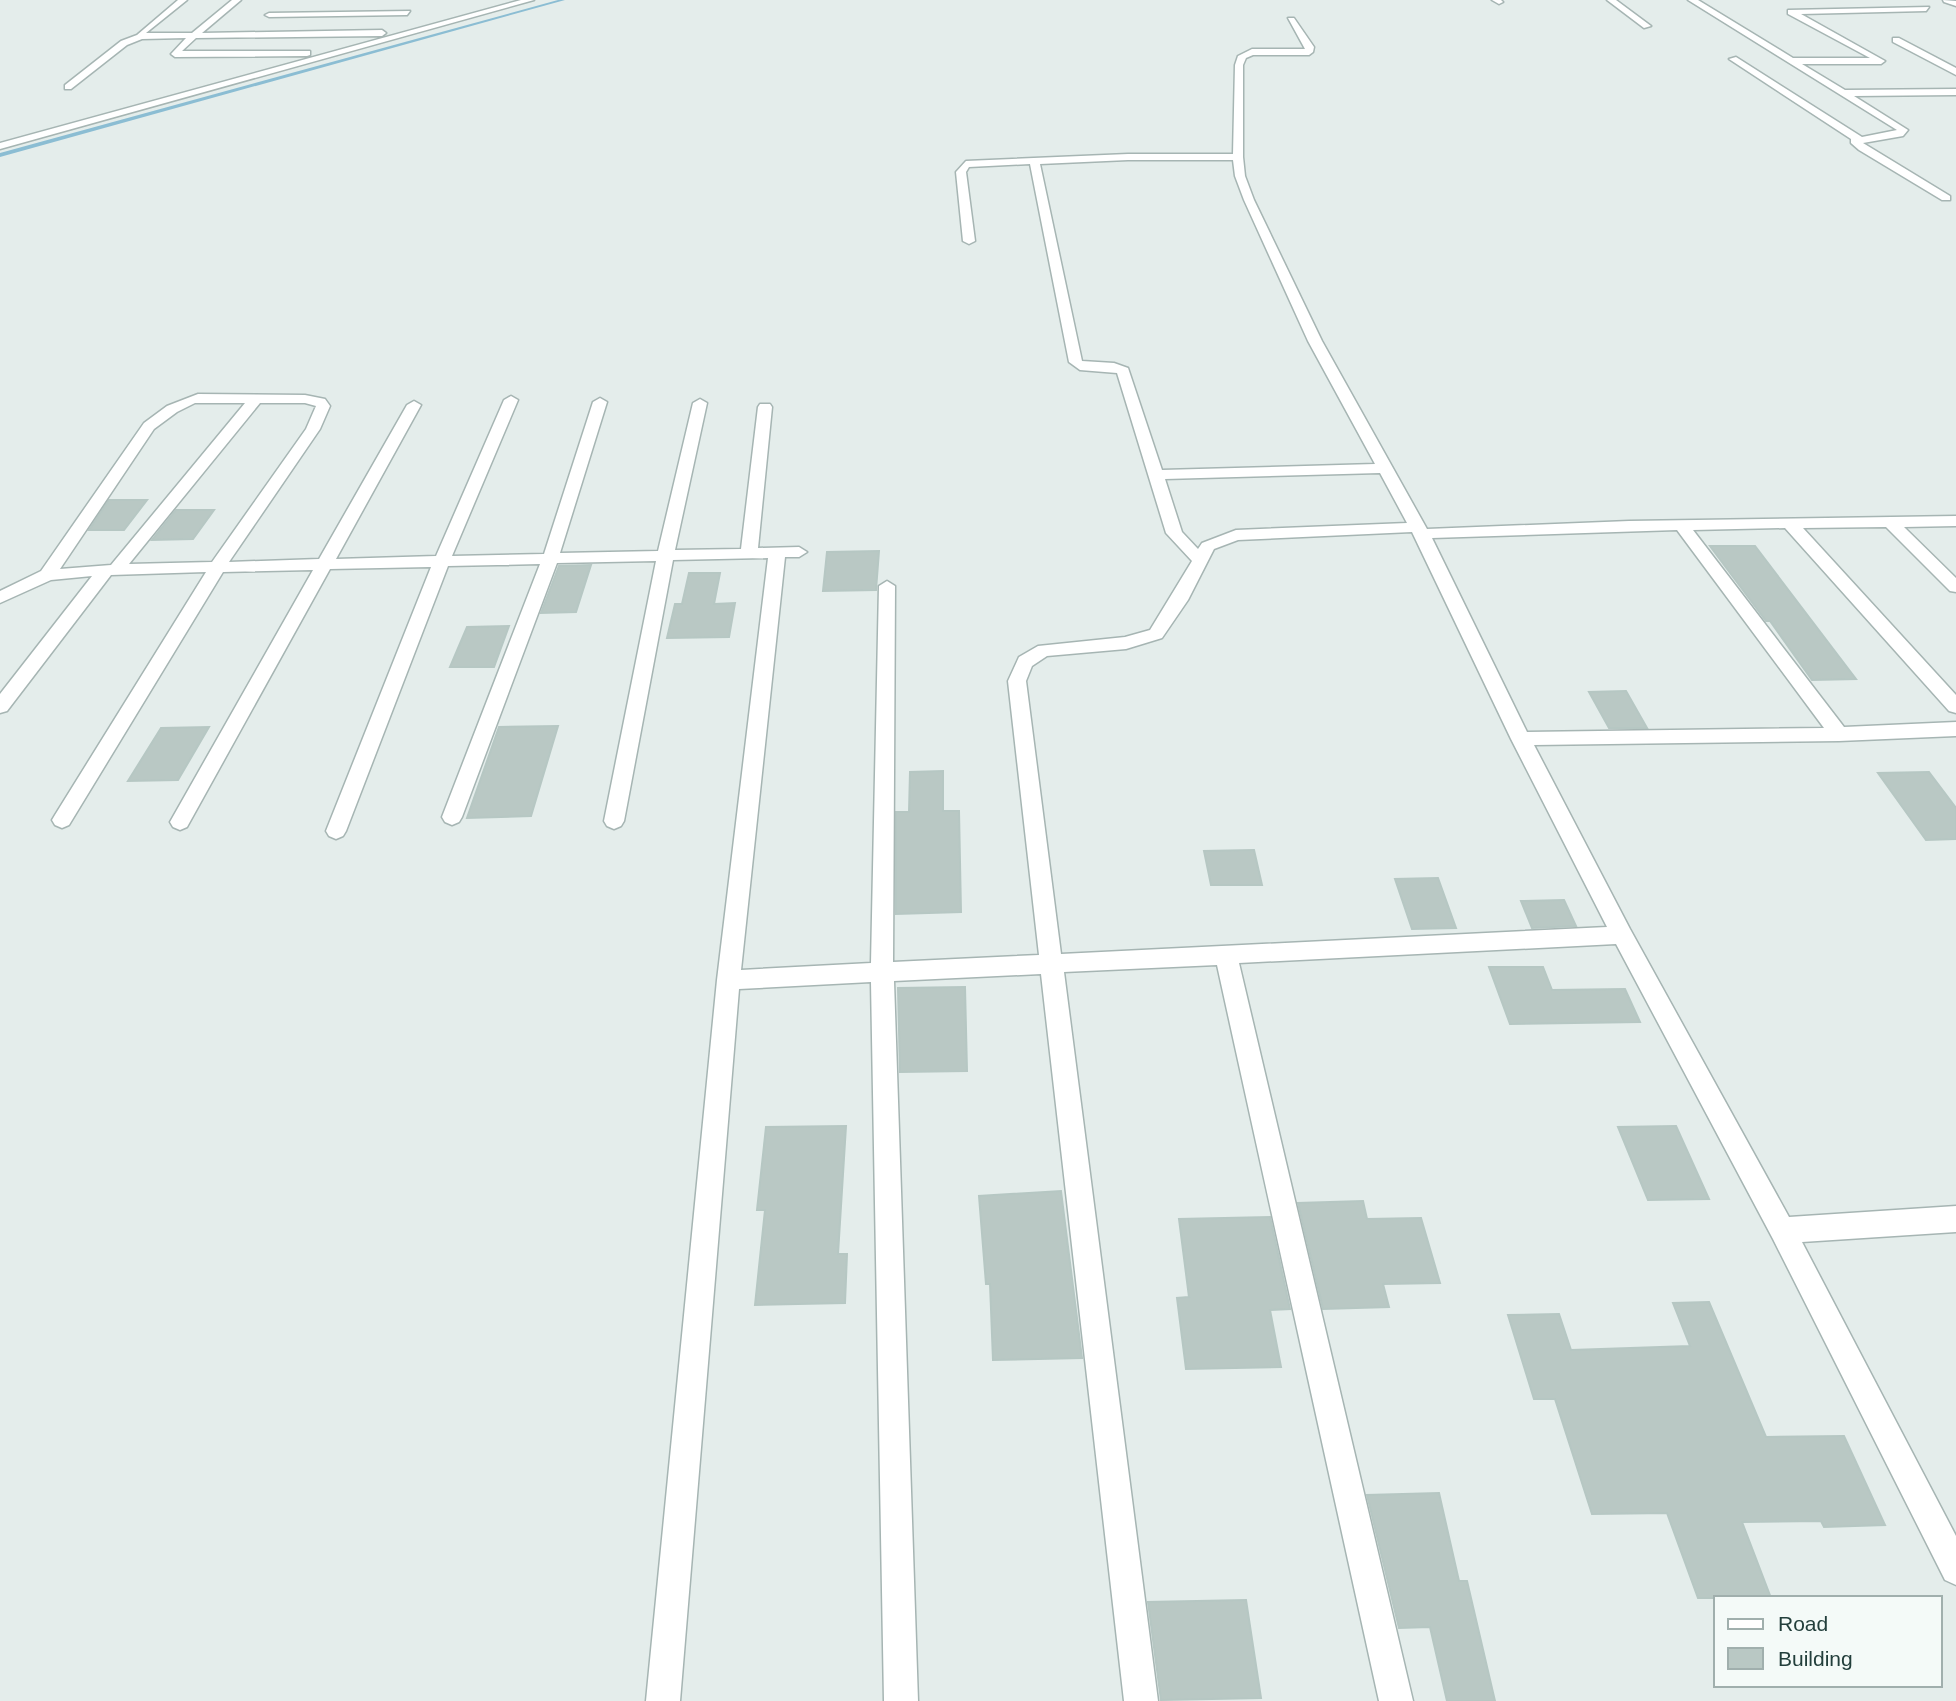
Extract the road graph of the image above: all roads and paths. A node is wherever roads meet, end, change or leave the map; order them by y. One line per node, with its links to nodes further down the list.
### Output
1 (183, 0): 16 (street)
2 (237, 0): 17 (street)
3 (488, 0): 10 (street)
4 (530, 0): 10 (street)
5 (1611, 0): 13 (street)
6 (1692, 0): 21 (street)
7 (1947, 0): 8 (street)
8 (1956, 4)
9 (1926, 9): 21 (street)
10 (489, 11): 15 (street)
11 (269, 16): 14 (street)
12 (1291, 20): 28 (street)
13 (1647, 26)
14 (391, 33): 15 (street); 17 (street)
15 (407, 34): 19 (street)
16 (141, 36): 17 (street); 23 (street)
17 (192, 37): 19 (street)
18 (1896, 40): 22 (street)
19 (332, 55): 27 (street)
20 (1733, 59): 26 (street)
21 (1789, 61): 25 (street)
22 (1956, 72)
23 (68, 87)
24 (1956, 92): 25 (street)
25 (1841, 93): 26 (street)
26 (1858, 139): 30 (street)
27 (0, 146)
28 (1238, 158): 29 (street); 38 (street)
29 (1034, 160): 31 (street); 39 (street)
30 (1946, 198)
31 (969, 241)
32 (256, 398): 51 (street); 52 (street); 53 (street)
33 (511, 400): 49 (street)
34 (600, 402): 48 (street)
35 (700, 403): 46 (street)
36 (414, 405): 50 (street)
37 (765, 407): 45 (street)
38 (1384, 468): 39 (street); 44 (street)
39 (1156, 475): 47 (street)
40 (1956, 521): 41 (street)
41 (1891, 523): 42 (street); 55 (street)
42 (1790, 524): 43 (street); 58 (street)
43 (1682, 526): 44 (street); 60 (street)
44 (1419, 530): 47 (street); 61 (street)
45 (750, 554): 46 (street); 71 (street)
46 (665, 557): 48 (street); 64 (street)
47 (1199, 559): 69 (street)
48 (550, 560): 49 (street); 62 (street)
49 (441, 563): 50 (street); 66 (street)
50 (322, 565): 51 (street); 65 (street)
51 (216, 569): 52 (street); 63 (street)
52 (111, 570): 53 (street); 57 (street)
53 (47, 575): 56 (street)
54 (887, 586): 70 (street)
55 (1956, 587)
56 (0, 598)
57 (0, 707)
58 (1956, 707)
59 (1956, 729): 60 (street)
60 (1839, 734): 61 (street)
61 (1521, 740): 67 (street)
62 (452, 817)
63 (62, 820)
64 (614, 821)
65 (180, 822)
66 (336, 831)
67 (1622, 935): 68 (street); 73 (street)
68 (1226, 956): 69 (street); 78 (street)
69 (1050, 963): 70 (street); 77 (street)
70 (882, 973): 71 (street); 76 (street)
71 (728, 980): 75 (street)
72 (1956, 1219): 73 (street)
73 (1782, 1230): 74 (street)
74 (1956, 1569)
75 (663, 1701)
76 (901, 1701)
77 (1141, 1701)
78 (1396, 1701)

